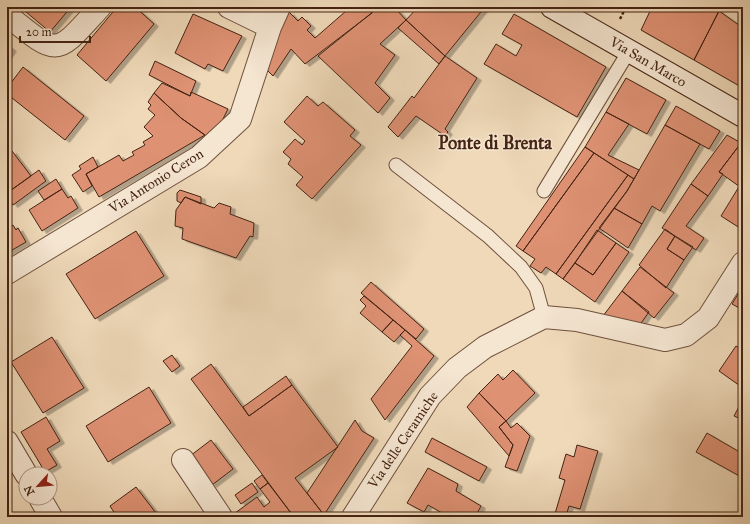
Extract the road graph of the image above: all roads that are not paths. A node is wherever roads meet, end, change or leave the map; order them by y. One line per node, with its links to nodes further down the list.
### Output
1 (100, 7): 5 (street)
2 (229, 7): 6 (street)
3 (279, 7): 6 (street, Via Antonio Ceron)
4 (552, 7): 7 (street, Via San Marco)
5 (7, 15)
6 (270, 27): 12 (street, Via Antonio Ceron)
7 (629, 51): 8 (street, Via San Marco); 10 (lane)
8 (743, 116)
9 (396, 165): 13 (lane)
10 (544, 191)
11 (743, 263): 13 (street)
12 (7, 273)
13 (544, 317): 20 (street, Via delle Ceramiche)
14 (7, 442): 16 (street)
15 (182, 460): 19 (street)
16 (21, 466)
17 (45, 506): 18 (street)
18 (51, 517)
19 (221, 517)
20 (353, 517)

